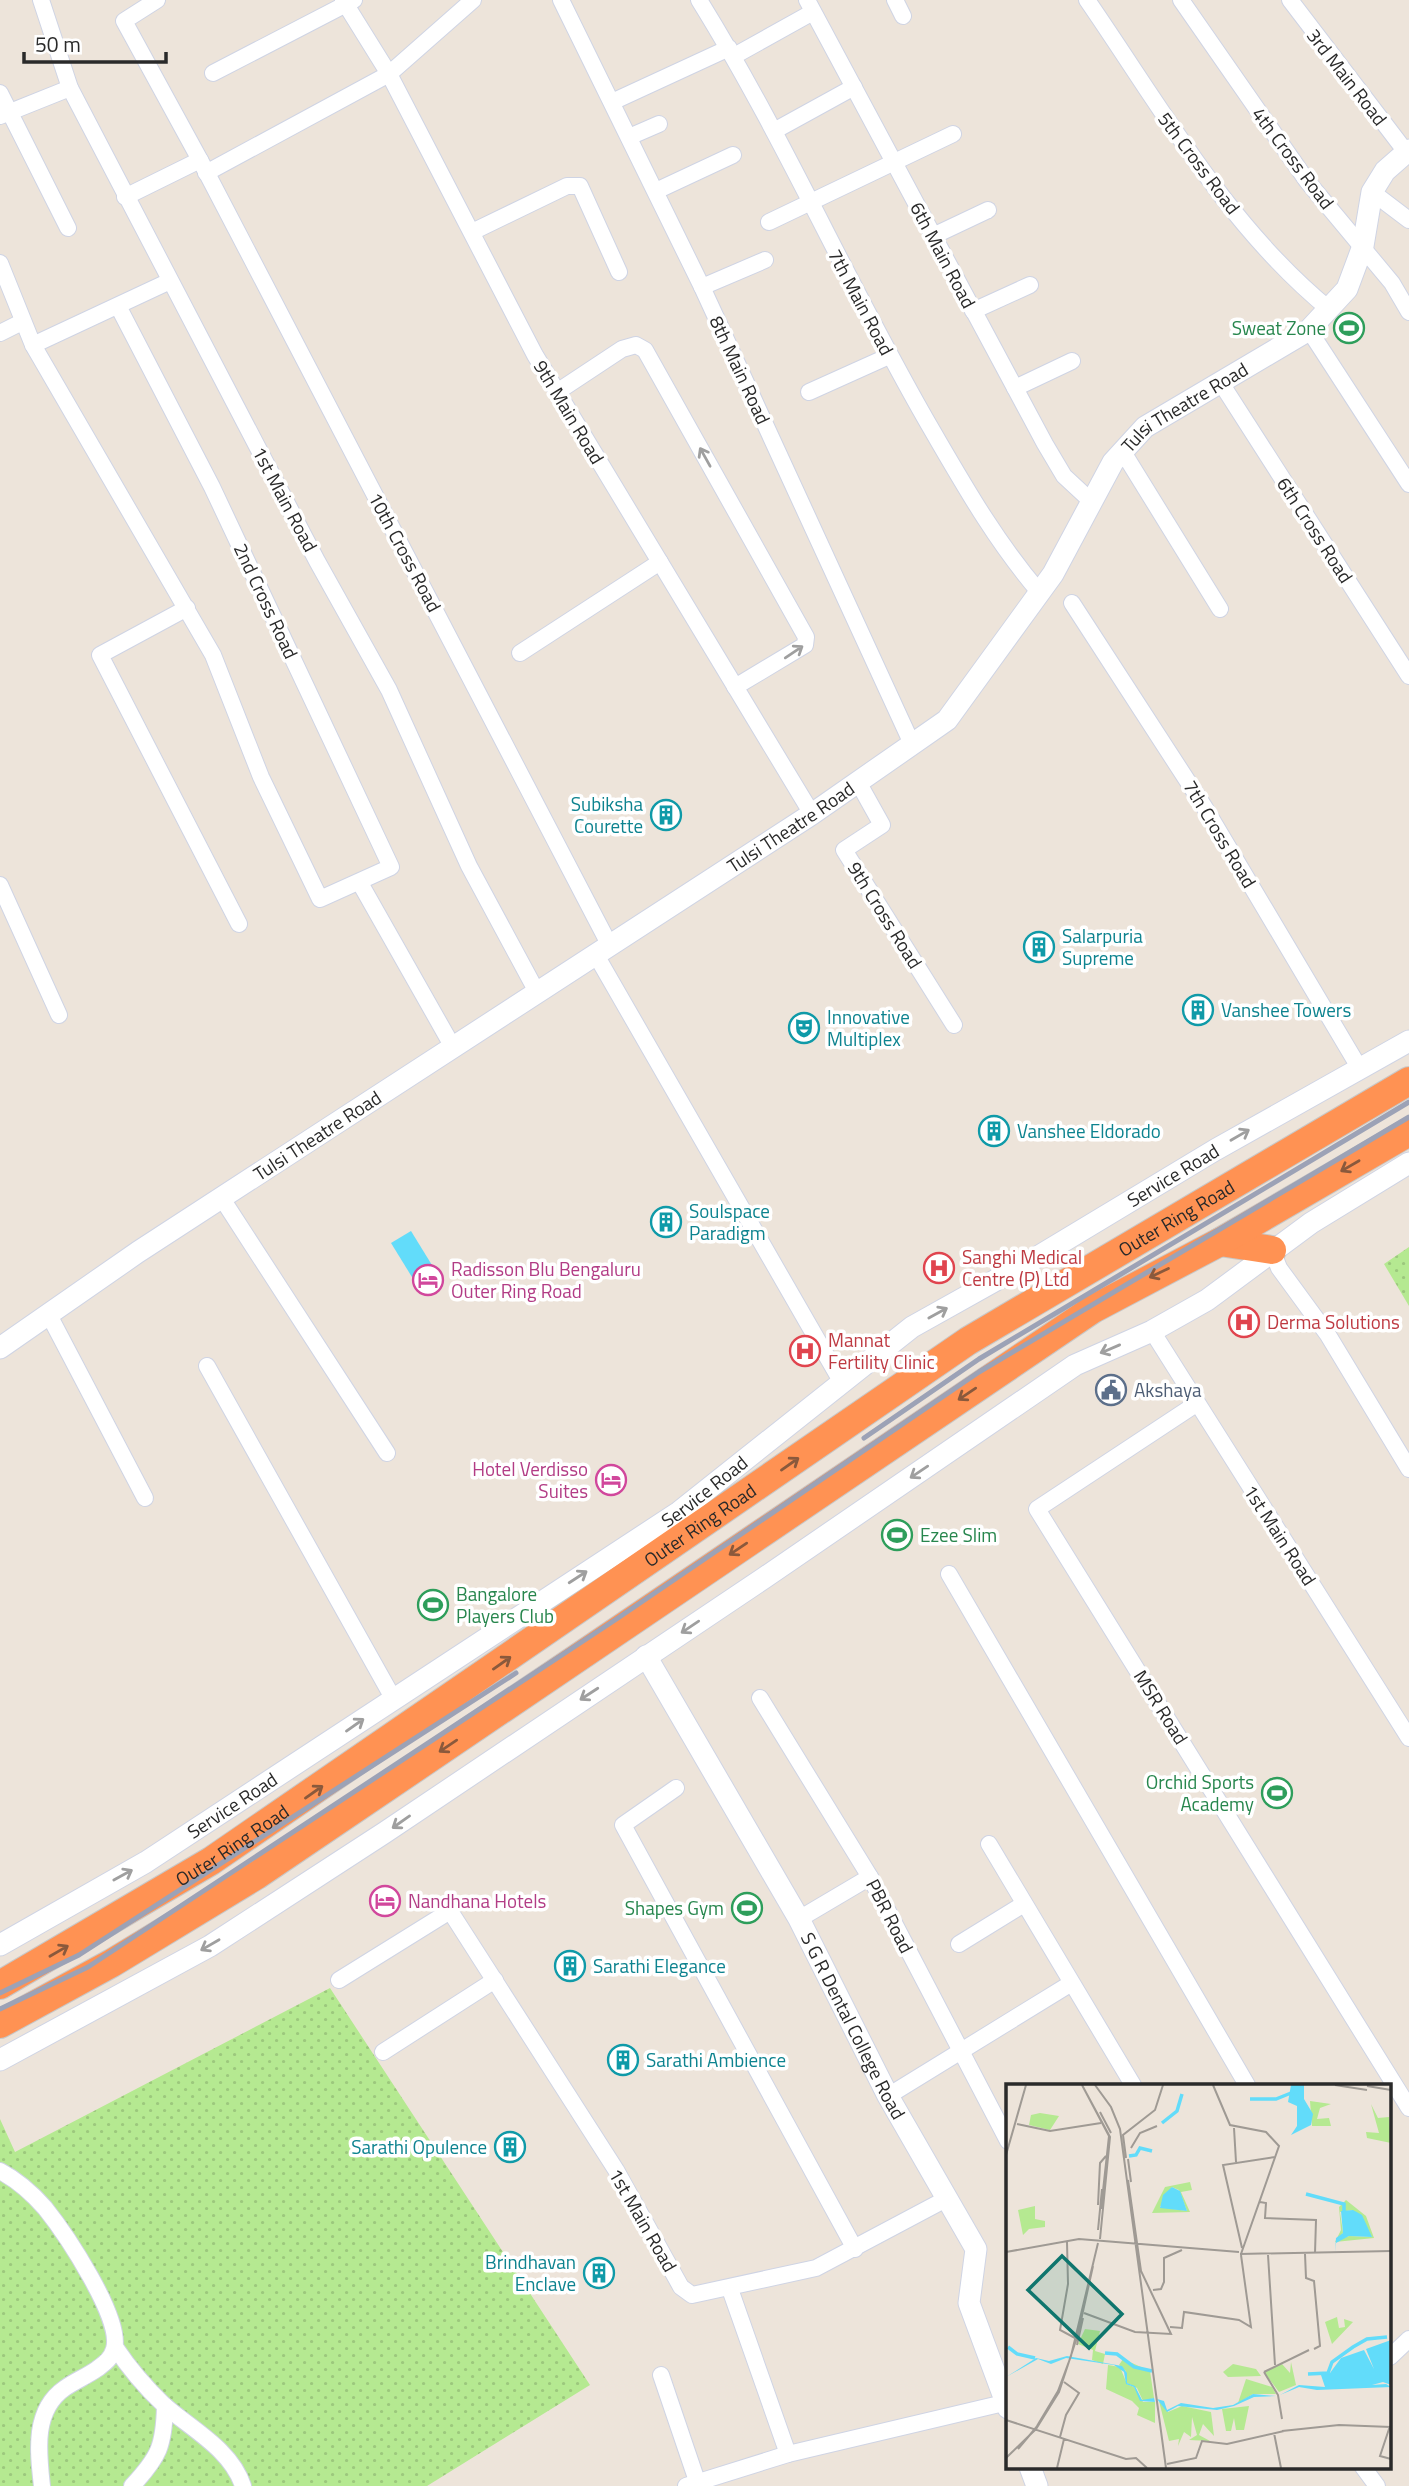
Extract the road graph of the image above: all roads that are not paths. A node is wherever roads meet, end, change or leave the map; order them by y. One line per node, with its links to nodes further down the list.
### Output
1 (41, 0): 17 (street, 1st Main Road)
2 (157, 0): 28 (street, 10th Cross Road)
3 (473, 0): 15 (street)
4 (699, 0): 13 (street, 7th Main Road)
5 (895, 0): 12 (street)
6 (1087, 0): 47 (street, 5th Cross Road)
7 (1181, 0): 39 (street, 4th Cross Road)
8 (1290, 0): 25 (street, 3rd Main Road)
9 (564, 1): 19 (street, 8th Main Road)
10 (347, 2): 14 (street); 15 (street, 9th Main Road)
11 (810, 6): 13 (street); 16 (street, 6th Main Road)
12 (904, 16)
13 (731, 52): 19 (street); 22 (street, 7th Main Road)
14 (213, 73)
15 (389, 74): 28 (street); 37 (street, 9th Main Road)
16 (854, 87): 22 (street); 27 (street, 6th Main Road)
17 (70, 88): 20 (street); 31 (street, 1st Main Road)
18 (0, 93): 20 (street)
19 (612, 102): 24 (street, 8th Main Road)
20 (4, 115): 36 (street)
21 (659, 124): 24 (street)
22 (774, 131): 32 (street, 7th Main Road)
23 (953, 134): 27 (street)
24 (629, 136): 29 (street, 8th Main Road)
25 (1408, 151): 30 (street, Tulsi Theatre Road)
26 (733, 155): 29 (street)
27 (894, 164): 32 (street); 38 (street, 6th Main Road)
28 (203, 166): 31 (street); 77 (street, 10th Cross Road)
29 (656, 191): 45 (street, 8th Main Road)
30 (1372, 192): 34 (street); 39 (street, Tulsi Theatre Road)
31 (125, 197): 43 (street, 1st Main Road)
32 (811, 204): 35 (street); 54 (street, 7th Main Road)
33 (989, 210): 38 (street)
34 (1409, 220)
35 (769, 222)
36 (68, 228)
37 (472, 232): 42 (street); 58 (street, 9th Main Road)
38 (933, 236): 48 (street, 6th Main Road)
39 (1363, 246): 47 (street, Tulsi Theatre Road); 49 (street, 4th Cross Road)
40 (765, 261): 45 (street)
41 (2, 271): 50 (street)
42 (619, 272)
43 (170, 281): 46 (street); 78 (street, 1st Main Road)
44 (1030, 285): 48 (street)
45 (702, 287): 71 (street, 8th Main Road)
46 (118, 306): 53 (street); 74 (street, 2nd Cross Road)
47 (1330, 310): 51 (street, Tulsi Theatre Road)
48 (973, 311): 57 (street, 6th Main Road)
49 (1409, 312)
50 (23, 323): 52 (street); 53 (street)
51 (1309, 330): 56 (street, Tulsi Theatre Road); 61 (street)
52 (0, 333)
53 (33, 345): 66 (street)
54 (889, 356): 59 (street); 64 (street, 7th Main Road)
55 (1072, 361): 57 (street)
56 (1221, 383): 60 (street, Tulsi Theatre Road); 69 (street, 6th Cross Road)
57 (1015, 388): 62 (street, 6th Main Road)
58 (557, 391): 63 (street, 9th Main Road); 70 (street, one-way to 58)
59 (809, 392)
60 (1123, 452): 62 (street, Tulsi Theatre Road); 67 (street)
61 (1409, 484)
62 (1092, 502): 64 (street, Tulsi Theatre Road)
63 (660, 562): 68 (street); 70 (street, 9th Main Road)
64 (1040, 593): 71 (street, Tulsi Theatre Road)
65 (1072, 603): 83 (street, 7th Cross Road)
66 (187, 608): 74 (street); 76 (street)
67 (1220, 608)
68 (520, 653)
69 (1409, 676)
70 (735, 687): 73 (street, 9th Main Road)
71 (912, 744): 72 (street, Tulsi Theatre Road)
72 (858, 782): 73 (street, Tulsi Theatre Road); 80 (street, 9th Cross Road)
73 (812, 814): 77 (street, Tulsi Theatre Road)
74 (360, 883): 82 (street)
75 (0, 886): 79 (street)
76 (239, 924)
77 (603, 950): 78 (street, Tulsi Theatre Road); 94 (street, 10th Cross Road)
78 (538, 994): 82 (street, Tulsi Theatre Road)
79 (59, 1015)
80 (954, 1025)
81 (1409, 1041): 83 (street, Service Road)
82 (454, 1049): 87 (street, Tulsi Theatre Road)
83 (1360, 1069): 94 (street, Service Road, one-way to 83)
84 (1409, 1081): 114 (highway, Outer Ring Road, one-way to 84)
85 (1409, 1132): 88 (highway, Outer Ring Road, one-way to 88)
86 (1409, 1163): 89 (street)
87 (221, 1198): 90 (street, Tulsi Theatre Road); 96 (street)
88 (1220, 1242): 89 (highway); 115 (highway, Outer Ring Road, one-way to 115)
89 (1272, 1250): 91 (street); 97 (street)
90 (49, 1315): 92 (street, Tulsi Theatre Road); 98 (street)
91 (1152, 1331): 95 (street, 1st Main Road); 100 (street, one-way to 100)
92 (0, 1348)
93 (207, 1366): 101 (street)
94 (841, 1381): 101 (street, Service Road, one-way to 94)
95 (1196, 1404): 103 (street, 1st Main Road); 122 (street, MSR Road)
96 (387, 1453)
97 (1409, 1469)
98 (145, 1498)
99 (949, 1574): 120 (street)
100 (646, 1657): 108 (street, S G R Dental College Road); 118 (street, one-way to 118)
101 (393, 1698): 110 (street, Service Road, one-way to 101)
102 (760, 1698): 106 (street, PBR Road)
103 (1409, 1738)
104 (676, 1788): 126 (street)
105 (989, 1844): 107 (street)
106 (870, 1877): 108 (street); 117 (street, PBR Road)
107 (1024, 1904): 109 (street); 113 (street)
108 (799, 1919): 121 (street, S G R Dental College Road)
109 (959, 1944)
110 (0, 1945)
111 (339, 1980): 112 (street, 1st Main Road)
112 (495, 1980): 116 (street); 127 (street, 1st Main Road)
113 (1070, 1984): 117 (street); 119 (street)
114 (0, 1985)
115 (0, 2024)
116 (383, 2052)
117 (959, 2052): 121 (street); 123 (street, PBR Road)
118 (0, 2060)
119 (1132, 2084)
120 (1246, 2084)
121 (888, 2096): 125 (street, S G R Dental College Road)
122 (1409, 2108)
123 (1006, 2137)
124 (0, 2171): 129 (street)
125 (946, 2199): 126 (street, 1st Main Road); 132 (street, S G R Dental College Road)
126 (855, 2249): 127 (street, 1st Main Road)
127 (730, 2289): 135 (street)
128 (1409, 2339): 130 (street)
129 (115, 2347): 134 (street); 139 (street)
130 (1392, 2355)
131 (661, 2375): 138 (street)
132 (1006, 2400)
133 (1006, 2405): 135 (street)
134 (165, 2406): 140 (street); 141 (street)
135 (789, 2454): 138 (street)
136 (1030, 2468): 142 (street)
137 (1364, 2468): 143 (street)
138 (691, 2484)
139 (42, 2486)
140 (132, 2486)
141 (243, 2486)
142 (1037, 2486)
143 (1377, 2486)

